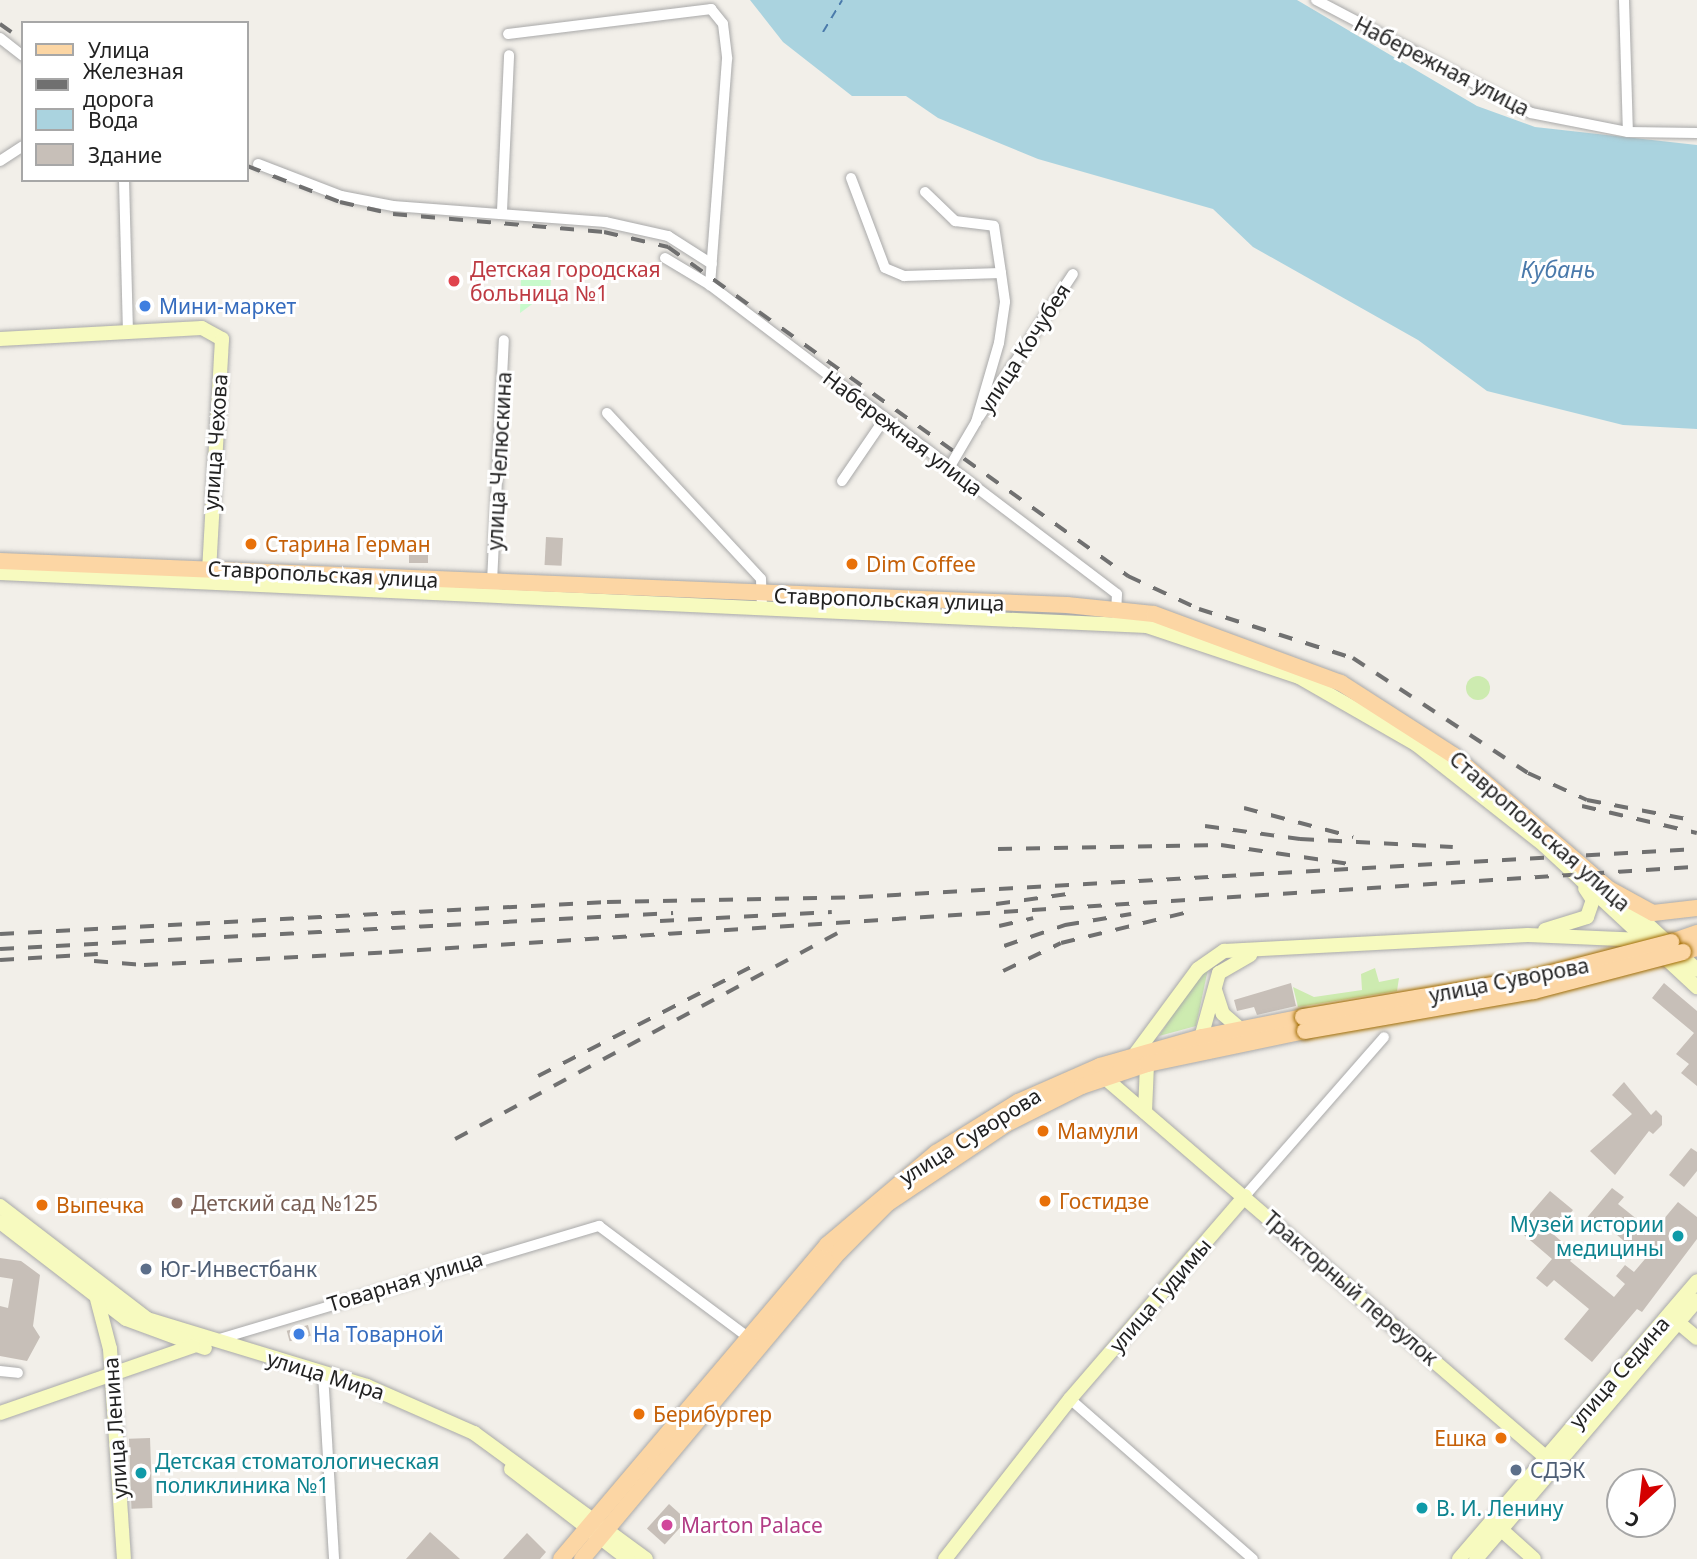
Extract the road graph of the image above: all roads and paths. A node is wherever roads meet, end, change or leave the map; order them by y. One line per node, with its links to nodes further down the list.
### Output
1 (1316, 0): 7 (street, Набережная улица)
2 (1624, 0): 7 (street)
3 (508, 34): 17 (street)
4 (0, 38): 5 (street)
5 (21, 54)
6 (509, 55): 15 (street)
7 (1628, 132): 8 (street, Набережная улица)
8 (1697, 133)
9 (21, 147): 10 (street)
10 (0, 161)
11 (258, 164): 15 (street)
12 (851, 178): 18 (street)
13 (124, 182): 21 (street)
14 (925, 192): 18 (street, улица Кочубея)
15 (502, 211): 17 (street)
16 (666, 258): 20 (street, Набережная улица)
17 (712, 264): 20 (street)
18 (1000, 273): 26 (street, улица Кочубея)
19 (1073, 274): 26 (street, улица Кочубея)
20 (710, 285): 25 (street, Набережная улица)
21 (128, 332): 22 (main road); 30 (main road, улица Чехова)
22 (0, 340)
23 (504, 340): 32 (street, улица Челюскина)
24 (607, 413): 33 (street)
25 (885, 418): 27 (street, Набережная улица); 28 (street)
26 (975, 422): 27 (street, улица Кочубея)
27 (949, 468): 34 (street, Набережная улица)
28 (842, 481)
29 (0, 561): 30 (main road, Ставропольская улица)
30 (209, 568): 32 (main road, Ставропольская улица)
31 (0, 573): 33 (main road, Ставропольская улица)
32 (492, 582): 33 (main road, Ставропольская улица)
33 (762, 600): 34 (main road, Ставропольская улица)
34 (1116, 615): 35 (main road, Ставропольская улица); 36 (main road, Ставропольская улица)
35 (1578, 878): 39 (main road, Ставропольская улица); 40 (main road, Ставропольская улица)
36 (1609, 889): 37 (main road); 45 (main road, Ставропольская улица)
37 (1697, 908)
38 (1697, 933): 47 (main road, улица Суворова, bridge)
39 (1528, 935): 40 (main road); 41 (main road, улица Суворова)
40 (1644, 940): 45 (main road, Ставропольская улица)
41 (1275, 948): 43 (main road, улица Суворова); 44 (main road)
42 (1697, 948): 47 (main road, улица Суворова, bridge)
43 (1206, 961): 44 (main road); 51 (main road)
44 (1222, 969): 46 (main road)
45 (1695, 979)
46 (1215, 988): 48 (main road); 50 (main road)
47 (1304, 1024): 48 (main road, улица Суворова); 50 (main road, улица Суворова)
48 (1240, 1029): 50 (main road, улица Суворова)
49 (1384, 1037): 54 (street, улица Гудимы)
50 (1199, 1044): 51 (main road, улица Суворова)
51 (1141, 1059): 52 (main road, улица Суворова); 53 (main road)
52 (1102, 1072): 53 (main road, Тракторный переулок); 63 (main road, улица Суворова)
53 (1145, 1111): 54 (main road, Тракторный переулок)
54 (1245, 1196): 69 (main road, улица Гудимы); 71 (main road, Тракторный переулок)
55 (0, 1206): 62 (main road, улица Мира)
56 (0, 1222): 58 (main road, улица Мира)
57 (1697, 1281): 60 (main road, улица Седина)
58 (97, 1299): 64 (main road, улица Мира); 67 (main road, улица Ленина)
59 (1697, 1300): 60 (main road, улица Седина)
60 (1673, 1318): 61 (main road); 71 (main road, улица Седина)
61 (1697, 1338)
62 (212, 1341): 63 (street, Товарная улица); 64 (main road); 68 (main road, улица Мира)
63 (754, 1342): 73 (main road, улица Суворова)
64 (194, 1346): 67 (main road); 68 (main road, улица Мира)
65 (0, 1371): 66 (street)
66 (18, 1373)
67 (113, 1374): 70 (main road); 74 (main road, улица Ленина)
68 (323, 1378): 73 (main road, улица Мира); 75 (street)
69 (1070, 1399): 80 (main road, улица Гудимы); 81 (street)
70 (0, 1413)
71 (1551, 1461): 72 (main road, улица Седина)
72 (1496, 1525): 82 (main road, улица Седина); 83 (main road, улица Седина); 84 (main road)
73 (599, 1528): 76 (main road, улица Суворова); 77 (main road, улица Суворова); 78 (main road, улица Мира); 79 (main road, улица Мира)
74 (124, 1559)
75 (334, 1559)
76 (561, 1559)
77 (582, 1559)
78 (628, 1559)
79 (646, 1559)
80 (945, 1559)
81 (1253, 1559)
82 (1459, 1559)
83 (1476, 1559)
84 (1534, 1559)

